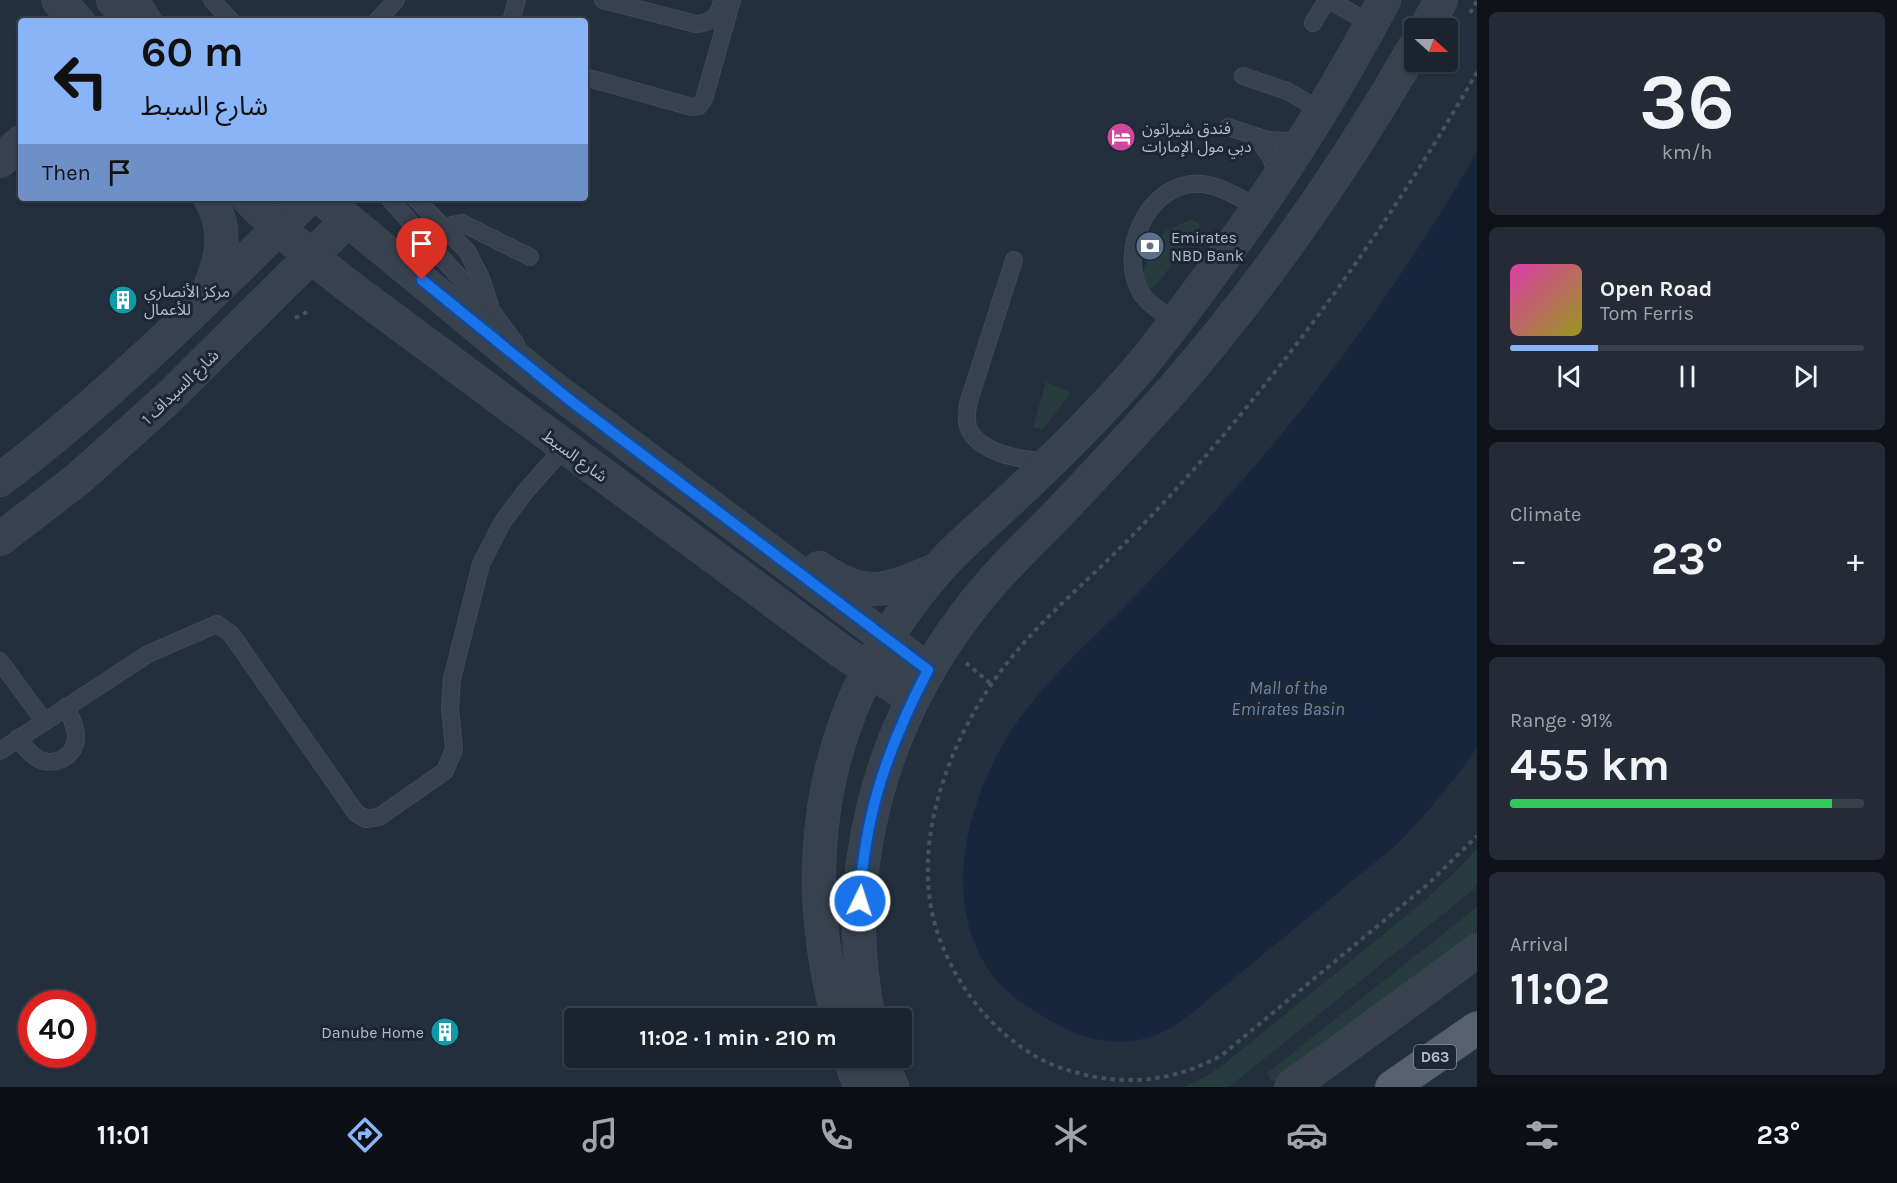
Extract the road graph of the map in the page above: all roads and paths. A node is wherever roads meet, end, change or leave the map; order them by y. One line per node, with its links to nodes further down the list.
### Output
1 (58, 0): 14 (street)
2 (113, 0): 15 (street)
3 (141, 0): 16 (lane)
4 (212, 0): 17 (lane)
5 (396, 0): 18 (lane)
6 (517, 0): 19 (lane)
7 (603, 0): 21 (lane)
8 (626, 0): 21 (lane)
9 (722, 0): 21 (lane)
10 (732, 0): 23 (lane)
11 (1328, 0): 13 (lane); 22 (lane)
12 (1441, 0): 20 (street)
13 (1377, 12): 28 (street)
14 (75, 18)
15 (129, 18)
16 (152, 18)
17 (228, 18)
18 (379, 18)
19 (512, 18)
20 (1431, 18)
21 (707, 22): 23 (lane)
22 (1313, 23)
23 (725, 28): 27 (lane)
24 (1404, 64): 60 (street)
25 (1477, 72): 67 (path)
26 (1243, 76): 28 (lane)
27 (588, 78)
28 (1322, 111): 31 (street)
29 (1228, 127): 30 (lane)
30 (1257, 138): 31 (lane); 34 (lane)
31 (1302, 142): 34 (street)
32 (18, 145): 33 (street)
33 (0, 161)
34 (1279, 178): 41 (street)
35 (211, 201): 48 (street)
36 (251, 201): 43 (street, شارع السبط)
37 (306, 201): 43 (street)
38 (324, 201): 42 (street)
39 (392, 201): 49 (lane)
40 (418, 201): 44 (lane)
41 (1259, 208): 50 (street); 50 (lane)
42 (347, 221): 45 (street, شارع السيداف 1); 51 (street)
43 (278, 229): 45 (street, شارع السبط); 48 (street)
44 (446, 231): 46 (lane); 49 (lane)
45 (310, 257): 52 (street, شارع السبط); 56 (street, شارع السيداف 1)
46 (530, 257)
47 (1014, 260): 53 (lane)
48 (205, 300): 54 (street)
49 (491, 310): 51 (lane)
50 (1176, 322): 53 (street)
51 (542, 379): 55 (street)
52 (564, 447): 61 (street, شارع السبط); 63 (lane)
53 (1052, 461): 57 (street)
54 (0, 480)
55 (750, 537): 57 (street); 58 (street)
56 (0, 540)
57 (937, 569): 58 (street)
58 (887, 639): 60 (street); 61 (street)
59 (0, 661): 64 (lane)
60 (928, 670): 62 (street)
61 (869, 671): 62 (street, شارع السبط); 69 (street)
62 (913, 699): 70 (street)
63 (66, 706): 64 (lane); 65 (lane)
64 (44, 721): 65 (lane)
65 (18, 738): 66 (lane)
66 (0, 751)
67 (1477, 836)
68 (1477, 951): 76 (street)
69 (836, 1008)
70 (868, 1008)
71 (1477, 1028): 77 (main road, D63)
72 (853, 1068): 74 (street)
73 (883, 1068): 75 (street)
74 (860, 1087)
75 (892, 1087)
76 (1291, 1087)
77 (1392, 1087)

